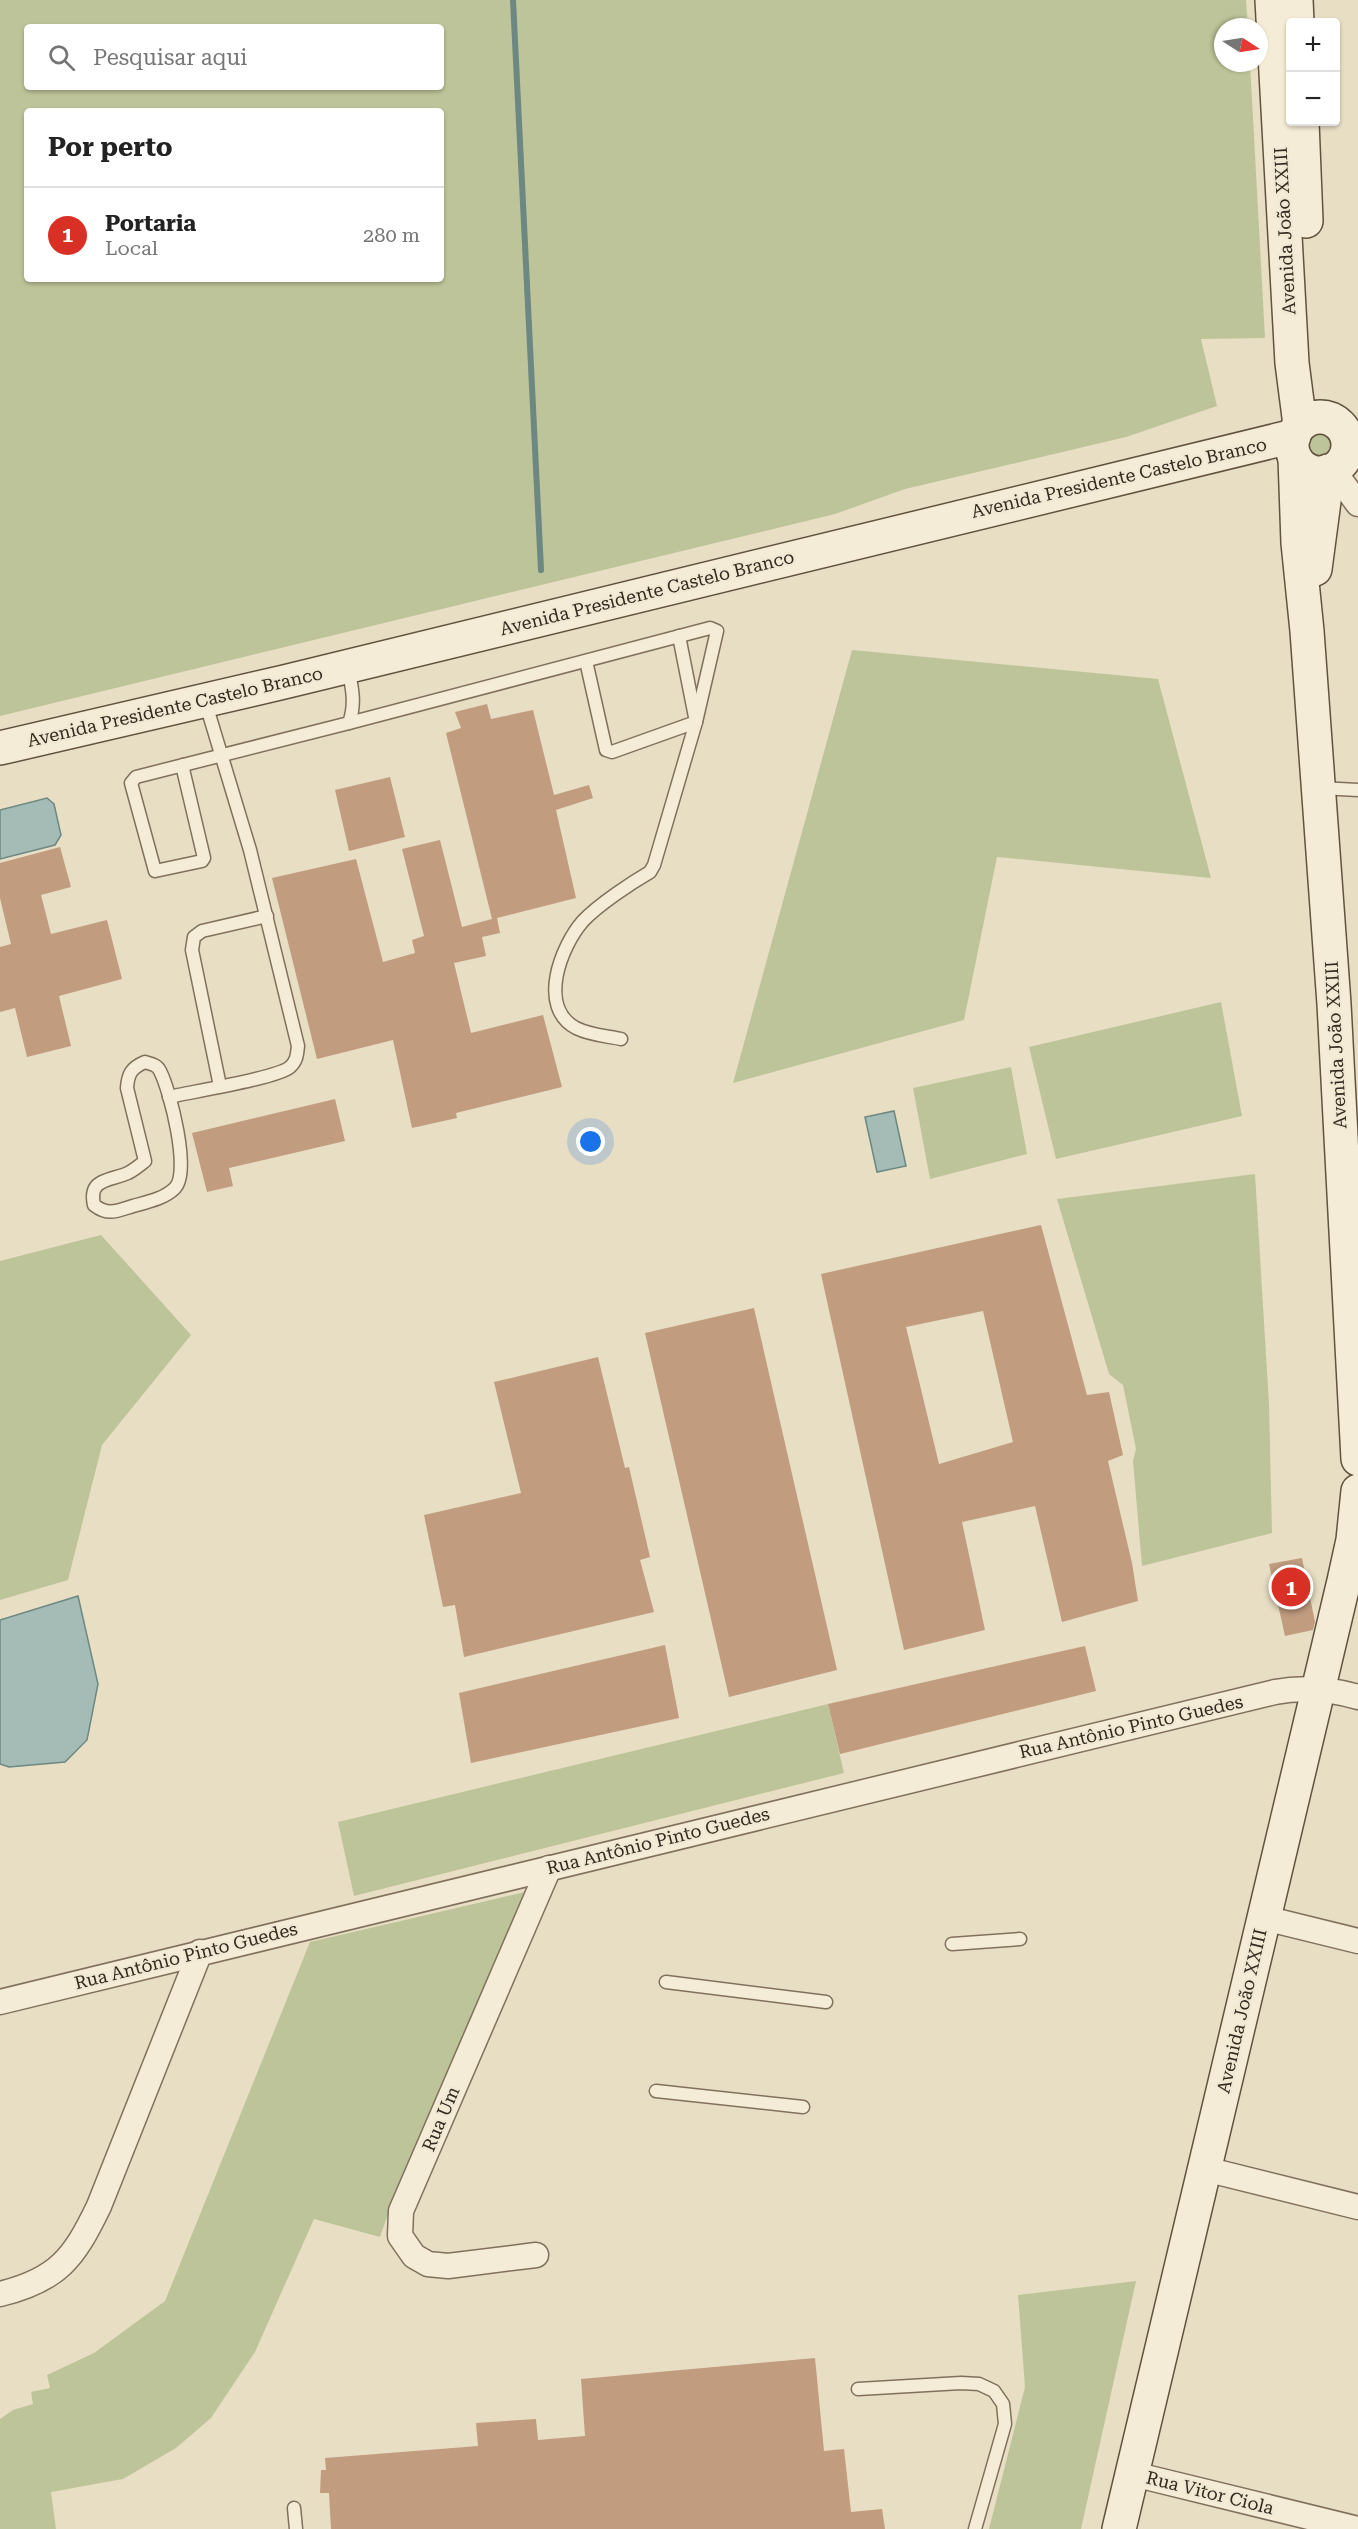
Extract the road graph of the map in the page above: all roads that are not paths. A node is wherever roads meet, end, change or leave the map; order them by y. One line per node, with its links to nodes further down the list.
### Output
1 (1272, 0): 5 (main road, Avenida João XXIII)
2 (1296, 0): 3 (main road)
3 (1298, 18)
4 (1302, 126): 5 (main road, Avenida João XXIII)
5 (1322, 446): 6 (street); 9 (main road, Avenida Presidente Castelo Branco); 16 (main road, Avenida João XXIII)
6 (1358, 504)
7 (679, 636): 8 (lane); 11 (lane); 11 (lane)
8 (586, 661): 11 (lane); 12 (lane)
9 (347, 667): 10 (main road, Avenida Presidente Castelo Branco); 12 (lane)
10 (205, 700): 13 (main road, Avenida Presidente Castelo Branco); 14 (lane)
11 (696, 722): 19 (lane)
12 (349, 723): 14 (lane)
13 (0, 748)
14 (222, 755): 15 (lane); 18 (lane)
15 (182, 765): 15 (lane)
16 (1319, 788): 17 (lane); 22 (main road, Avenida João XXIII)
17 (1358, 790)
18 (267, 916): 20 (lane); 20 (lane)
19 (621, 1039)
20 (220, 1086): 21 (lane)
21 (169, 1097): 21 (lane)
22 (1358, 1460)
23 (1358, 1491): 24 (main road, Avenida João XXIII)
24 (1318, 1690): 25 (street, Rua Antônio Pinto Guedes); 26 (street, Rua Antônio Pinto Guedes); 27 (main road, Avenida João XXIII)
25 (1358, 1697)
26 (549, 1868): 31 (street, Rua Antônio Pinto Guedes); 39 (street, Rua Um)
27 (1264, 1918): 29 (street); 37 (main road, Avenida João XXIII)
28 (1020, 1939): 30 (lane)
29 (1358, 1941)
30 (952, 1944)
31 (200, 1952): 33 (street, Rua Antônio Pinto Guedes); 40 (street)
32 (666, 1982): 34 (lane)
33 (0, 2002)
34 (826, 2002)
35 (656, 2091): 36 (lane)
36 (804, 2107)
37 (1205, 2169): 38 (street); 42 (main road, Avenida João XXIII)
38 (1358, 2207)
39 (536, 2256)
40 (0, 2294)
41 (858, 2389): 45 (lane)
42 (1133, 2474): 46 (main road, Avenida João XXIII); 47 (street, Rua Vitor Ciola)
43 (294, 2508): 44 (lane)
44 (296, 2529)
45 (975, 2529)
46 (1119, 2529)
47 (1358, 2529)

